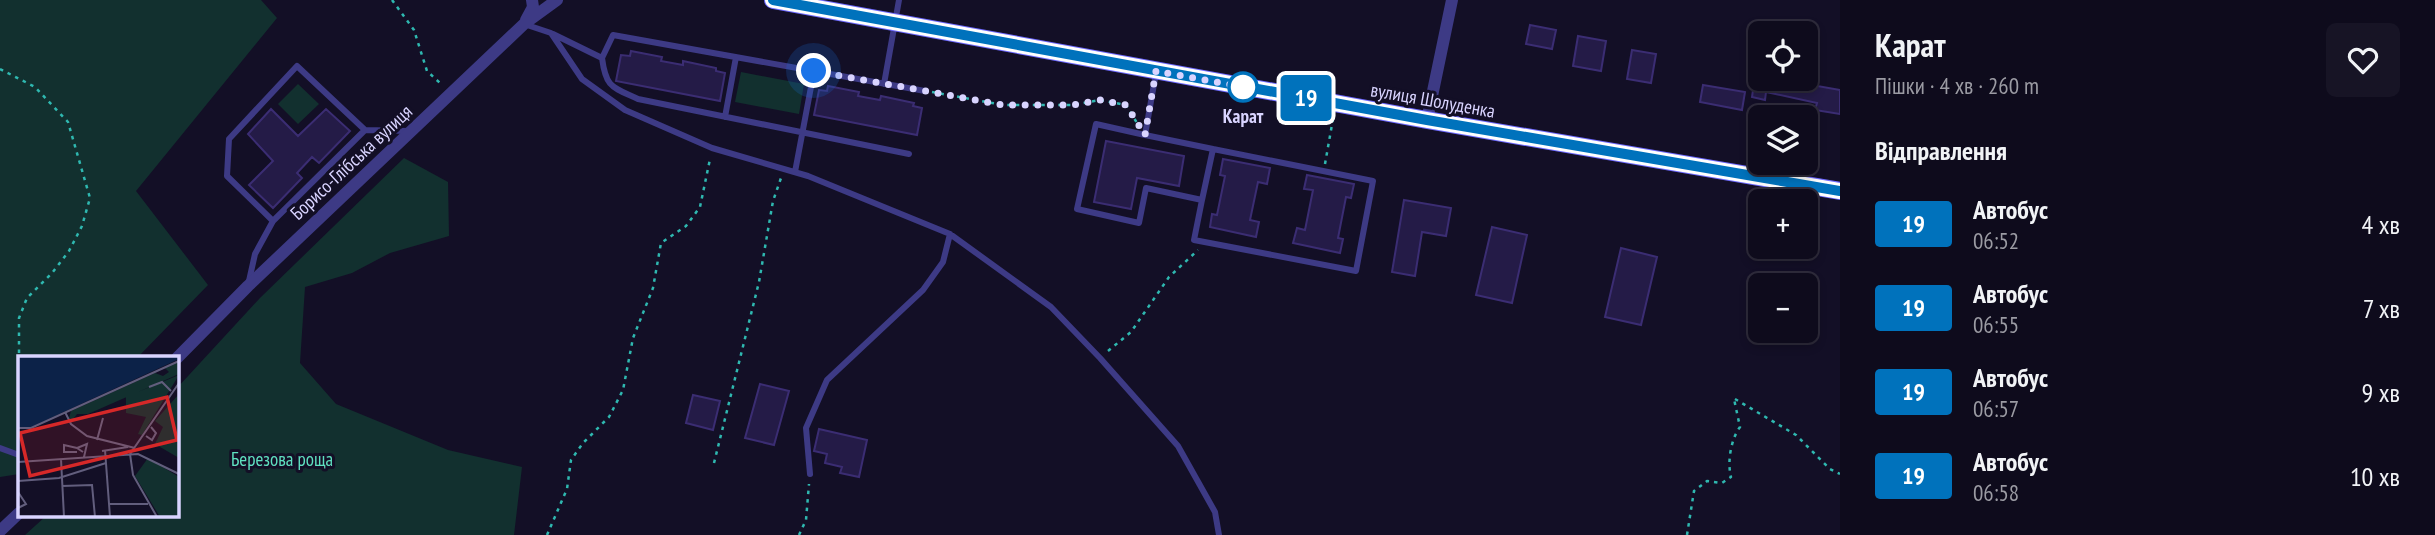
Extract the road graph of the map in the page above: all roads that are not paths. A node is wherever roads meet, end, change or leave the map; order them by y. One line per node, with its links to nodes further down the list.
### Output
1 (533, 0): 7 (street)
2 (557, 0): 7 (street, Борисо-Глібська вулиця)
3 (773, 0): 6 (main road, вулиця Шолуденка)
4 (899, 0): 6 (lane)
5 (1452, 0): 16 (street)
6 (895, 22): 12 (main road, вулиця Шолуденка); 13 (lane)
7 (524, 24): 8 (lane); 18 (street, Борисо-Глібська вулиця)
8 (551, 33): 10 (lane); 23 (lane)
9 (736, 57): 10 (lane); 11 (lane); 15 (lane)
10 (603, 58): 15 (lane)
11 (814, 71): 13 (lane); 19 (lane)
12 (1156, 71): 16 (main road, вулиця Шолуденка); 20 (lane)
13 (884, 84): 14 (lane)
14 (925, 91)
15 (725, 117): 19 (lane)
16 (1427, 120): 24 (main road, вулиця Шолуденка)
17 (365, 130): 18 (lane); 26 (lane); 26 (lane)
18 (414, 131): 28 (street, Борисо-Глібська вулиця)
19 (803, 132): 22 (lane); 23 (lane)
20 (1145, 135): 21 (lane); 25 (lane)
21 (1213, 149): 25 (lane); 25 (lane)
22 (909, 154)
23 (795, 172): 27 (lane)
24 (1840, 191)
25 (1202, 200)
26 (273, 221): 28 (lane)
27 (950, 234): 32 (lane); 35 (lane)
28 (248, 286): 29 (street, Борисо-Глібська вулиця)
29 (178, 357)
30 (0, 448): 31 (lane)
31 (18, 455)
32 (810, 474)
33 (18, 514): 34 (street)
34 (0, 531)
35 (1219, 535)

